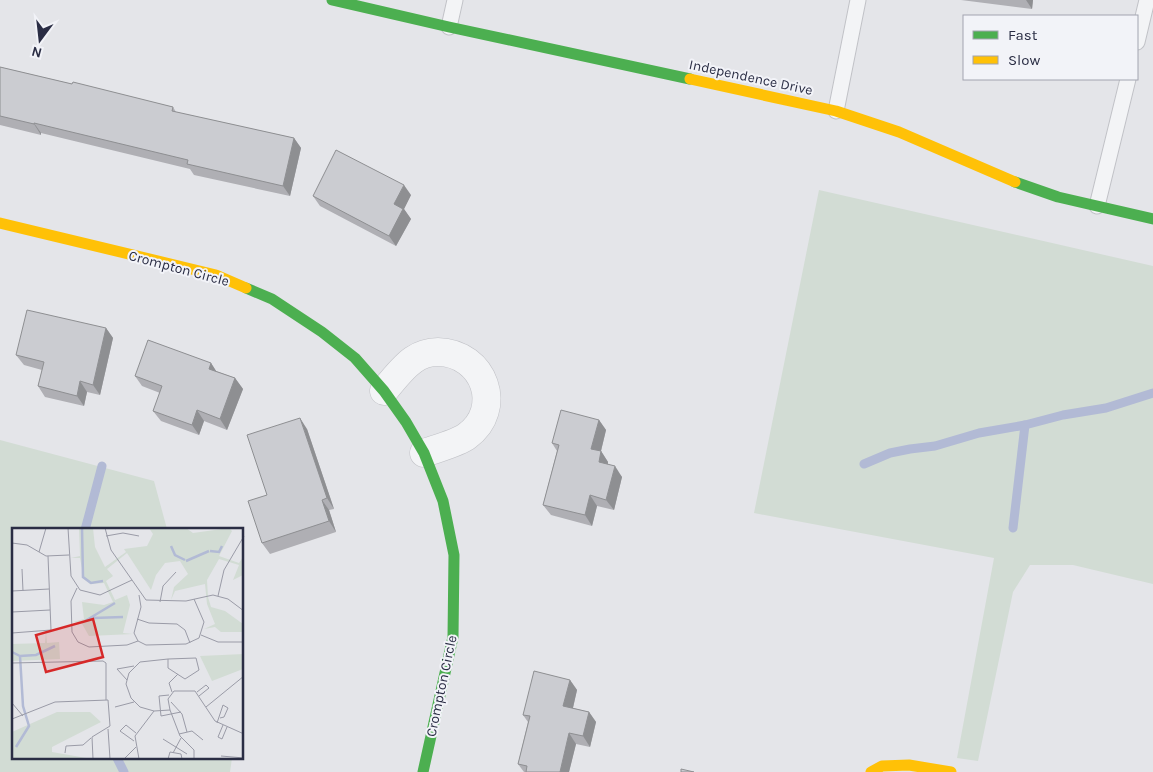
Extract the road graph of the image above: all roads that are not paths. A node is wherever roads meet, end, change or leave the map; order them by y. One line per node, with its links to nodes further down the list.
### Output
1 (332, 0): 5 (street, Independence Drive)
2 (455, 0): 5 (lane)
3 (858, 0): 8 (lane)
4 (1147, 0): 6 (lane)
5 (449, 27): 8 (street, Independence Drive)
6 (1138, 38)
7 (1128, 80): 9 (lane)
8 (836, 111): 9 (street, Independence Drive)
9 (1097, 206): 10 (street, Independence Drive)
10 (1153, 219)
11 (0, 223): 12 (street, Crompton Circle)
12 (384, 390): 13 (street, Crompton Circle); 13 (street)
13 (424, 453): 14 (street, Crompton Circle)
14 (423, 772)
15 (871, 772): 16 (street)
16 (951, 772)

